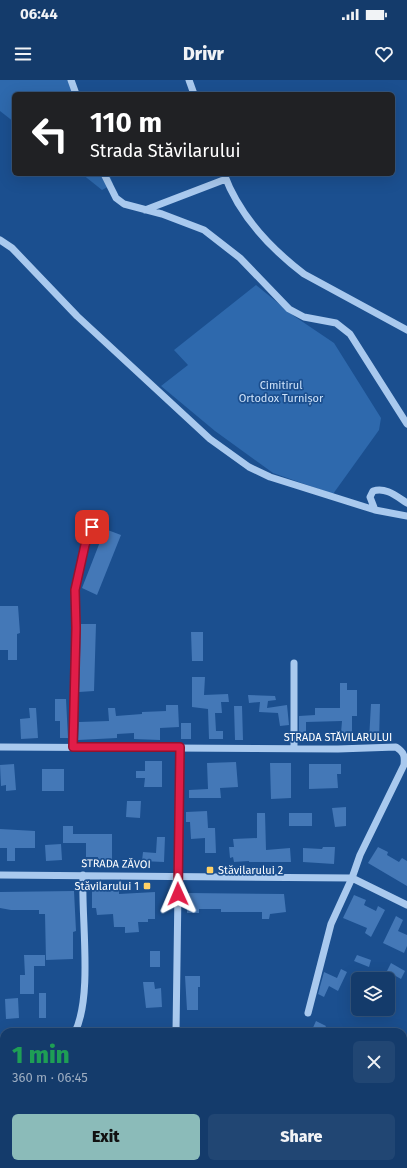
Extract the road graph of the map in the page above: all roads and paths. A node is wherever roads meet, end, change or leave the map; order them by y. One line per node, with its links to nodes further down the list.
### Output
1 (71, 80): 3 (street)
2 (189, 80): 4 (street)
3 (75, 92)
4 (193, 92)
5 (105, 176): 7 (street)
6 (225, 176): 7 (street); 9 (street)
7 (145, 210): 10 (street)
8 (0, 240): 12 (street)
9 (407, 330)
10 (407, 424)
11 (407, 503): 12 (street)
12 (375, 510): 13 (street)
13 (407, 516)
14 (92, 527): 17 (street)
15 (294, 663): 19 (street)
16 (0, 747): 17 (street, STRADA STĂVILARULUI)
17 (73, 747): 18 (street, STRADA STĂVILARULUI)
18 (180, 747): 19 (street, STRADA STĂVILARULUI); 22 (street)
19 (294, 748): 23 (street, STRADA STĂVILARULUI)
20 (0, 875): 21 (street, STRADA ZĂVOI)
21 (82, 875): 22 (street, STRADA ZĂVOI); 26 (street)
22 (177, 876): 23 (street, STRADA ZĂVOI); 27 (street)
23 (352, 878): 24 (street); 25 (street)
24 (407, 905)
25 (308, 1013)
26 (76, 1028)
27 (176, 1028)

